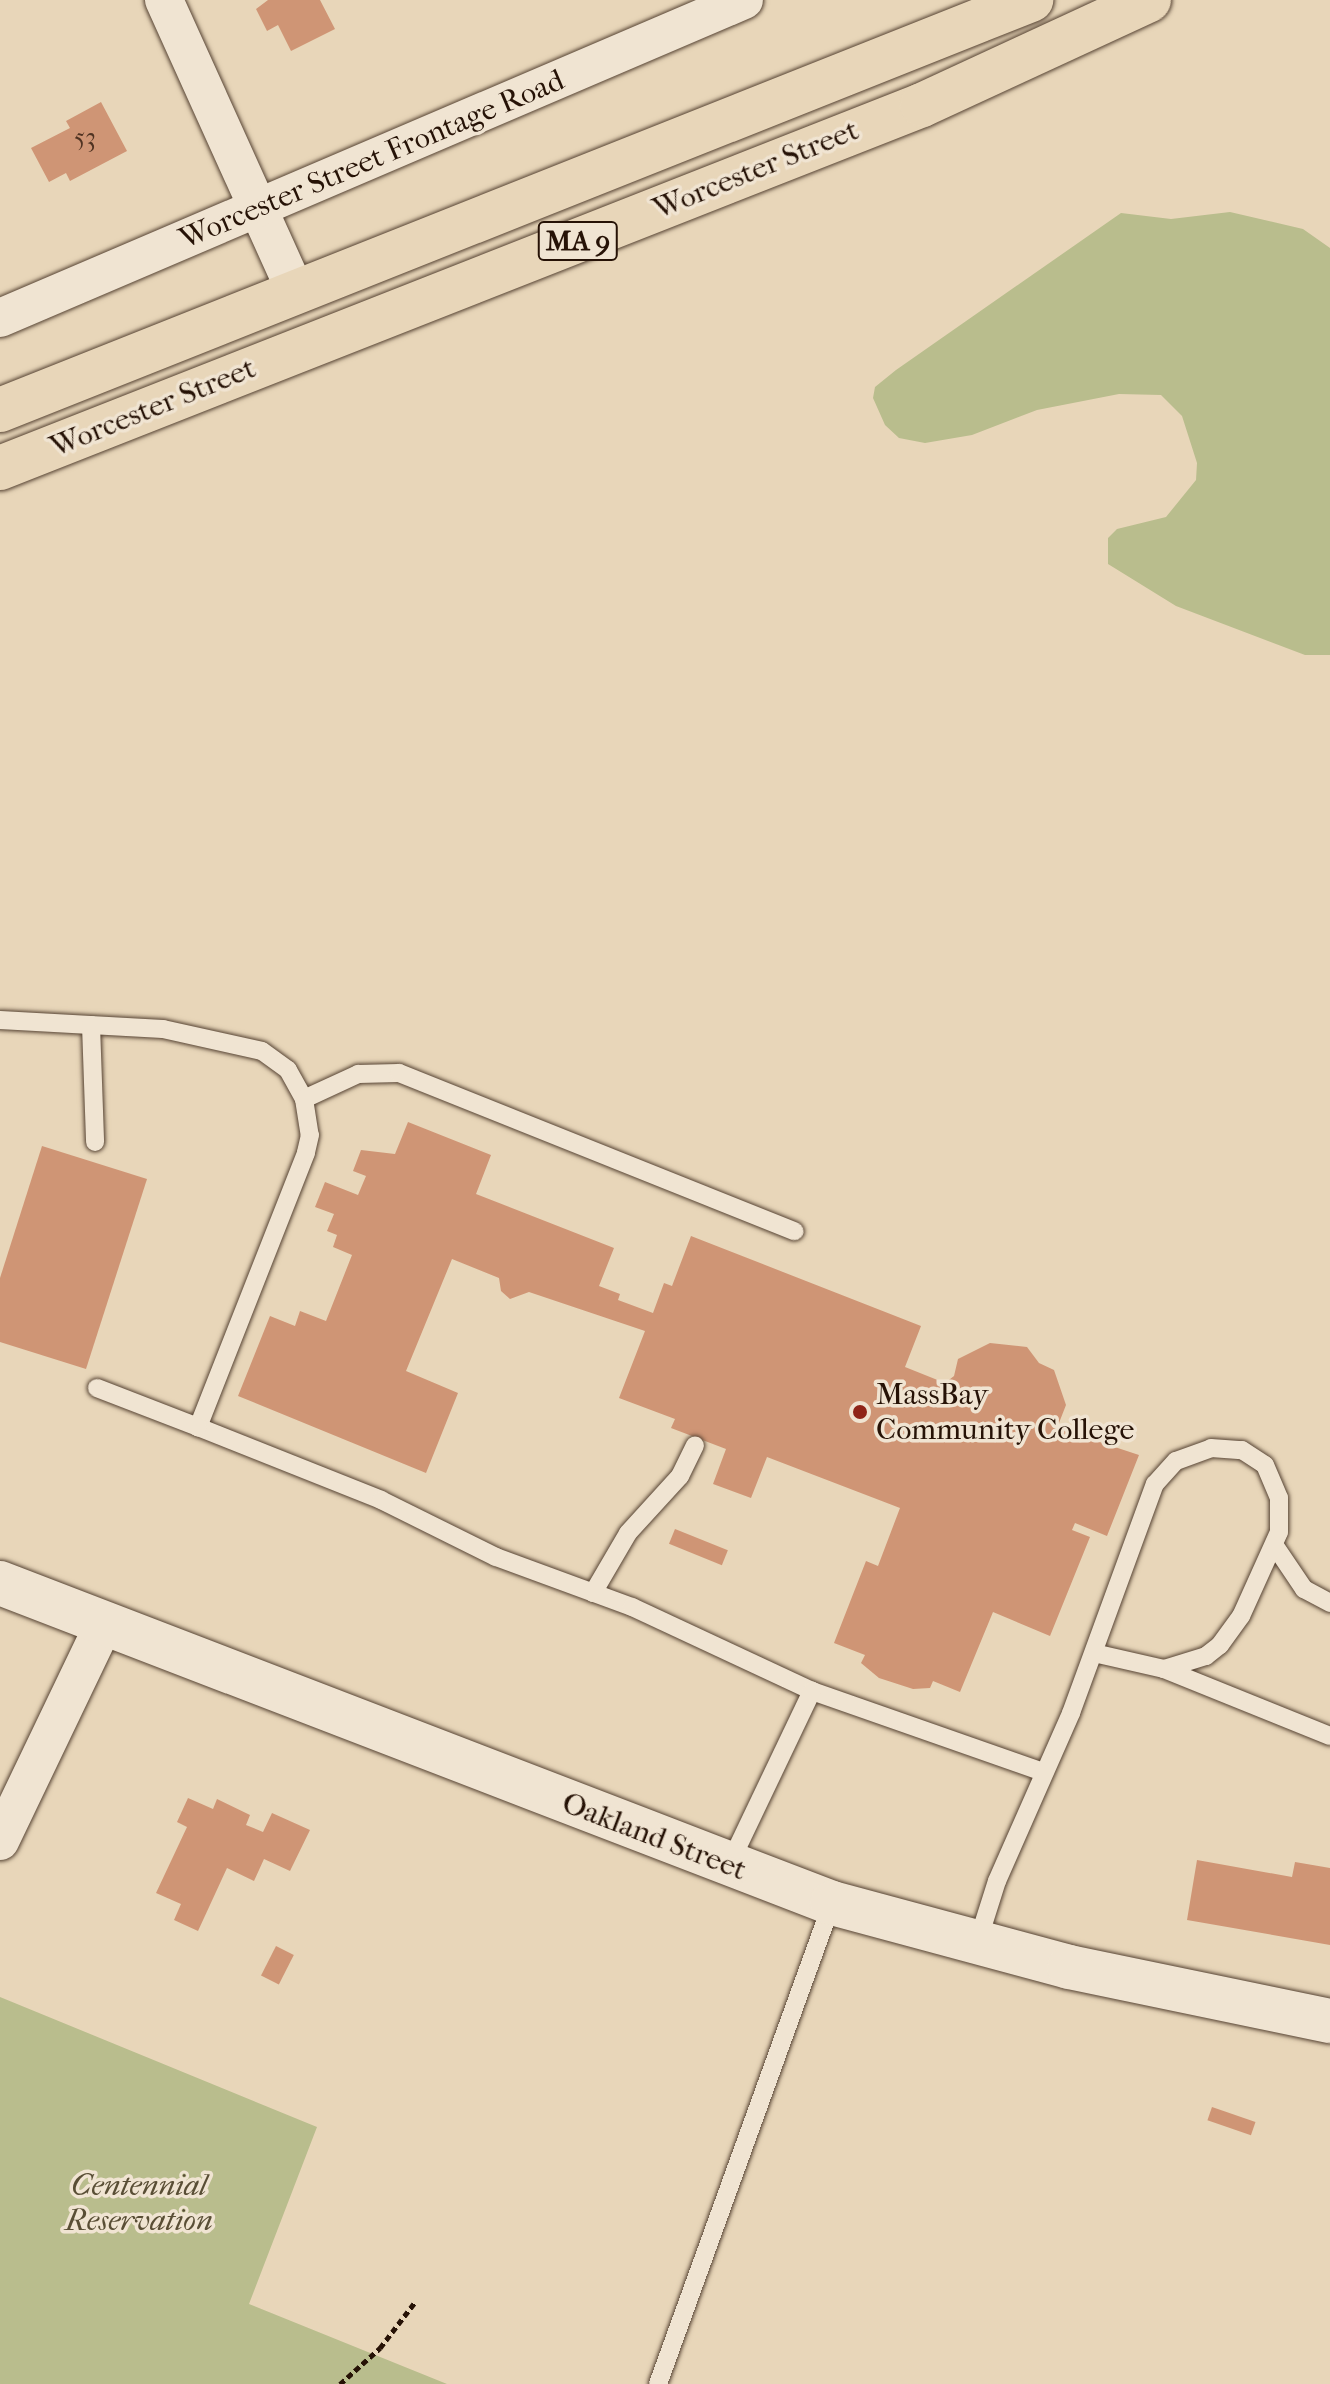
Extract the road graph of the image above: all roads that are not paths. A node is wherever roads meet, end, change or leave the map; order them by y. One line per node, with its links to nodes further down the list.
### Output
1 (164, 0): 5 (street)
2 (744, 0): 5 (street, Worcester Street Frontage Road)
3 (1031, 0): 6 (highway, Worcester Street / MA 9)
4 (1149, 0): 9 (highway, Worcester Street / MA 9)
5 (262, 207): 6 (street); 7 (street, Worcester Street Frontage Road)
6 (296, 293): 8 (highway, Worcester Street / MA 9)
7 (0, 318)
8 (0, 410)
9 (0, 468)
10 (0, 1020): 11 (lane)
11 (91, 1025): 12 (lane); 13 (lane)
12 (304, 1099): 14 (lane); 16 (lane)
13 (95, 1142)
14 (795, 1231)
15 (97, 1388): 16 (lane)
16 (198, 1427): 20 (lane)
17 (695, 1445): 20 (lane)
18 (1275, 1546): 21 (lane); 23 (lane); 24 (lane)
19 (0, 1583): 22 (street, Oakland Street)
20 (593, 1593): 25 (lane)
21 (1330, 1603)
22 (105, 1622): 28 (street); 29 (street, Oakland Street)
23 (1094, 1653): 24 (lane); 27 (lane)
24 (1164, 1669): 26 (lane)
25 (812, 1691): 27 (lane); 29 (lane)
26 (1330, 1736)
27 (1043, 1772): 31 (lane)
28 (0, 1841)
29 (728, 1866): 30 (street, Oakland Street)
30 (832, 1903): 31 (street, Oakland Street); 33 (lane)
31 (977, 1944): 32 (street, Oakland Street)
32 (1330, 2021)
33 (658, 2384)

